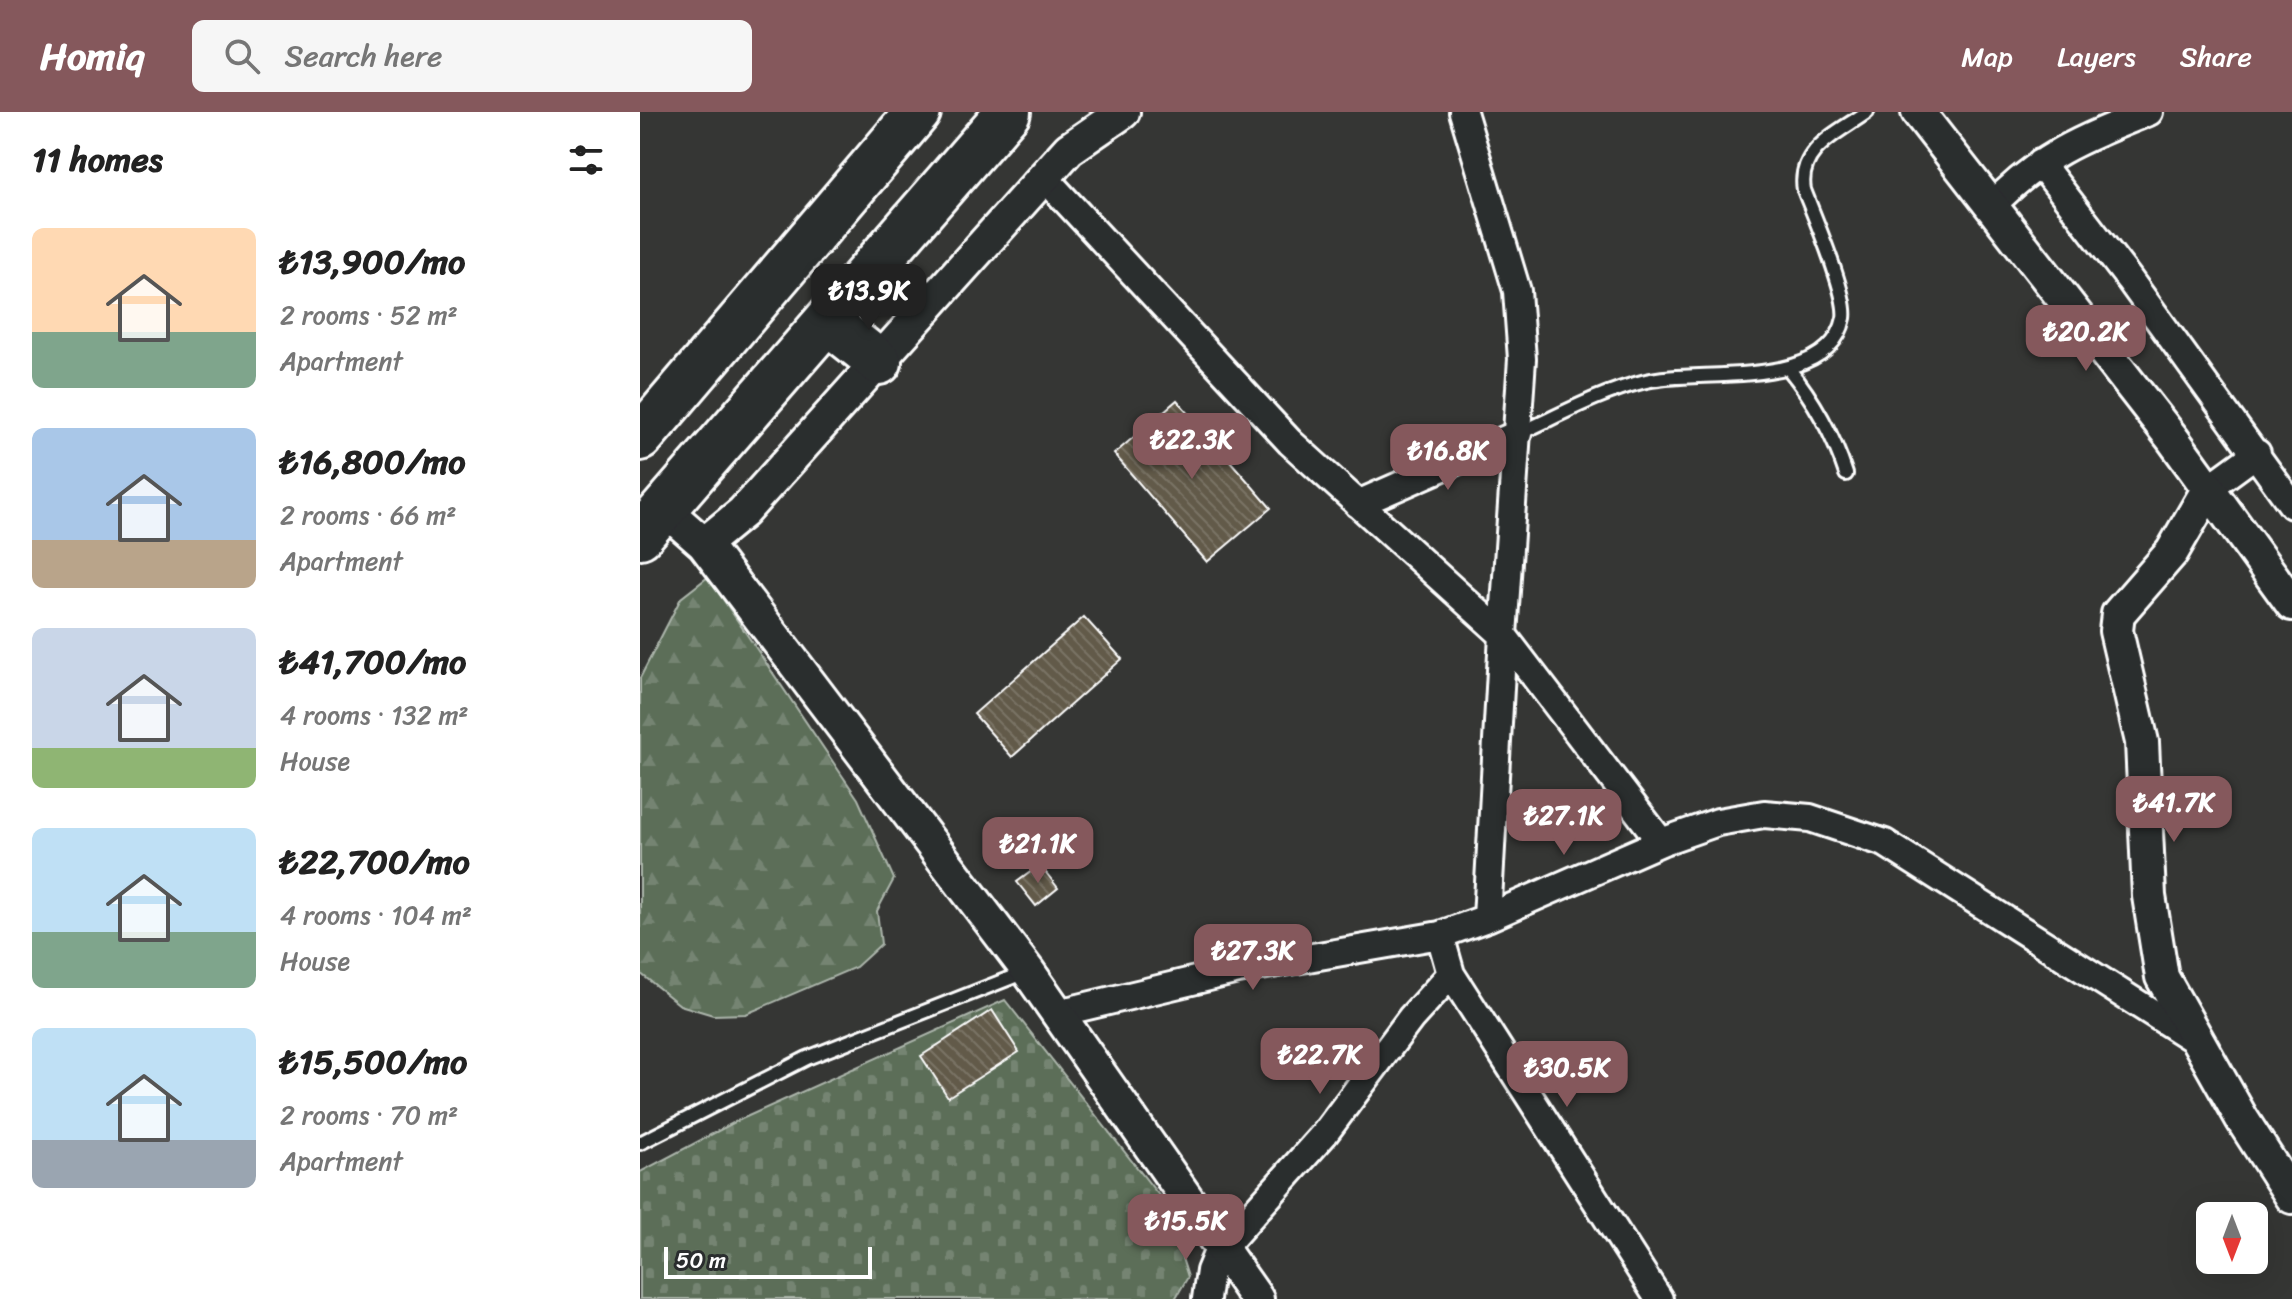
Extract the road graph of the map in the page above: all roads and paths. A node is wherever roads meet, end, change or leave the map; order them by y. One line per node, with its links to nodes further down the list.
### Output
1 (918, 112): 17 (highway)
2 (1008, 112): 13 (highway)
3 (1083, 112): 9 (street)
4 (1123, 112): 9 (street)
5 (1463, 112): 16 (street)
6 (1867, 112): 15 (lane)
7 (1918, 112): 12 (street)
8 (2149, 112): 10 (street)
9 (1069, 149): 11 (street)
10 (2040, 163): 12 (street); 18 (street)
11 (1044, 177): 14 (street); 21 (street)
12 (1992, 206): 20 (street)
13 (827, 321): 14 (highway); 23 (highway)
14 (879, 362): 24 (street)
15 (1788, 368): 16 (lane); 19 (lane)
16 (1518, 434): 21 (street); 26 (street)
17 (640, 438)
18 (2257, 453): 20 (street); 22 (street)
19 (1846, 474)
20 (2209, 488): 25 (street); 33 (street)
21 (1358, 504): 26 (street)
22 (2292, 505)
23 (652, 522): 24 (street)
24 (704, 544): 30 (street)
25 (2292, 604)
26 (1503, 635): 27 (street); 28 (street)
27 (1661, 842): 28 (street); 33 (street)
28 (1487, 918): 29 (street)
29 (1440, 935): 31 (street); 32 (street)
30 (1028, 971): 32 (street); 34 (lane)
31 (1451, 974): 36 (street); 39 (street)
32 (1058, 1013): 36 (street)
33 (2199, 1042): 35 (street)
34 (640, 1143)
35 (2292, 1197)
36 (1222, 1247): 37 (street); 38 (street)
37 (1206, 1299)
38 (1257, 1299)
39 (1659, 1299)

